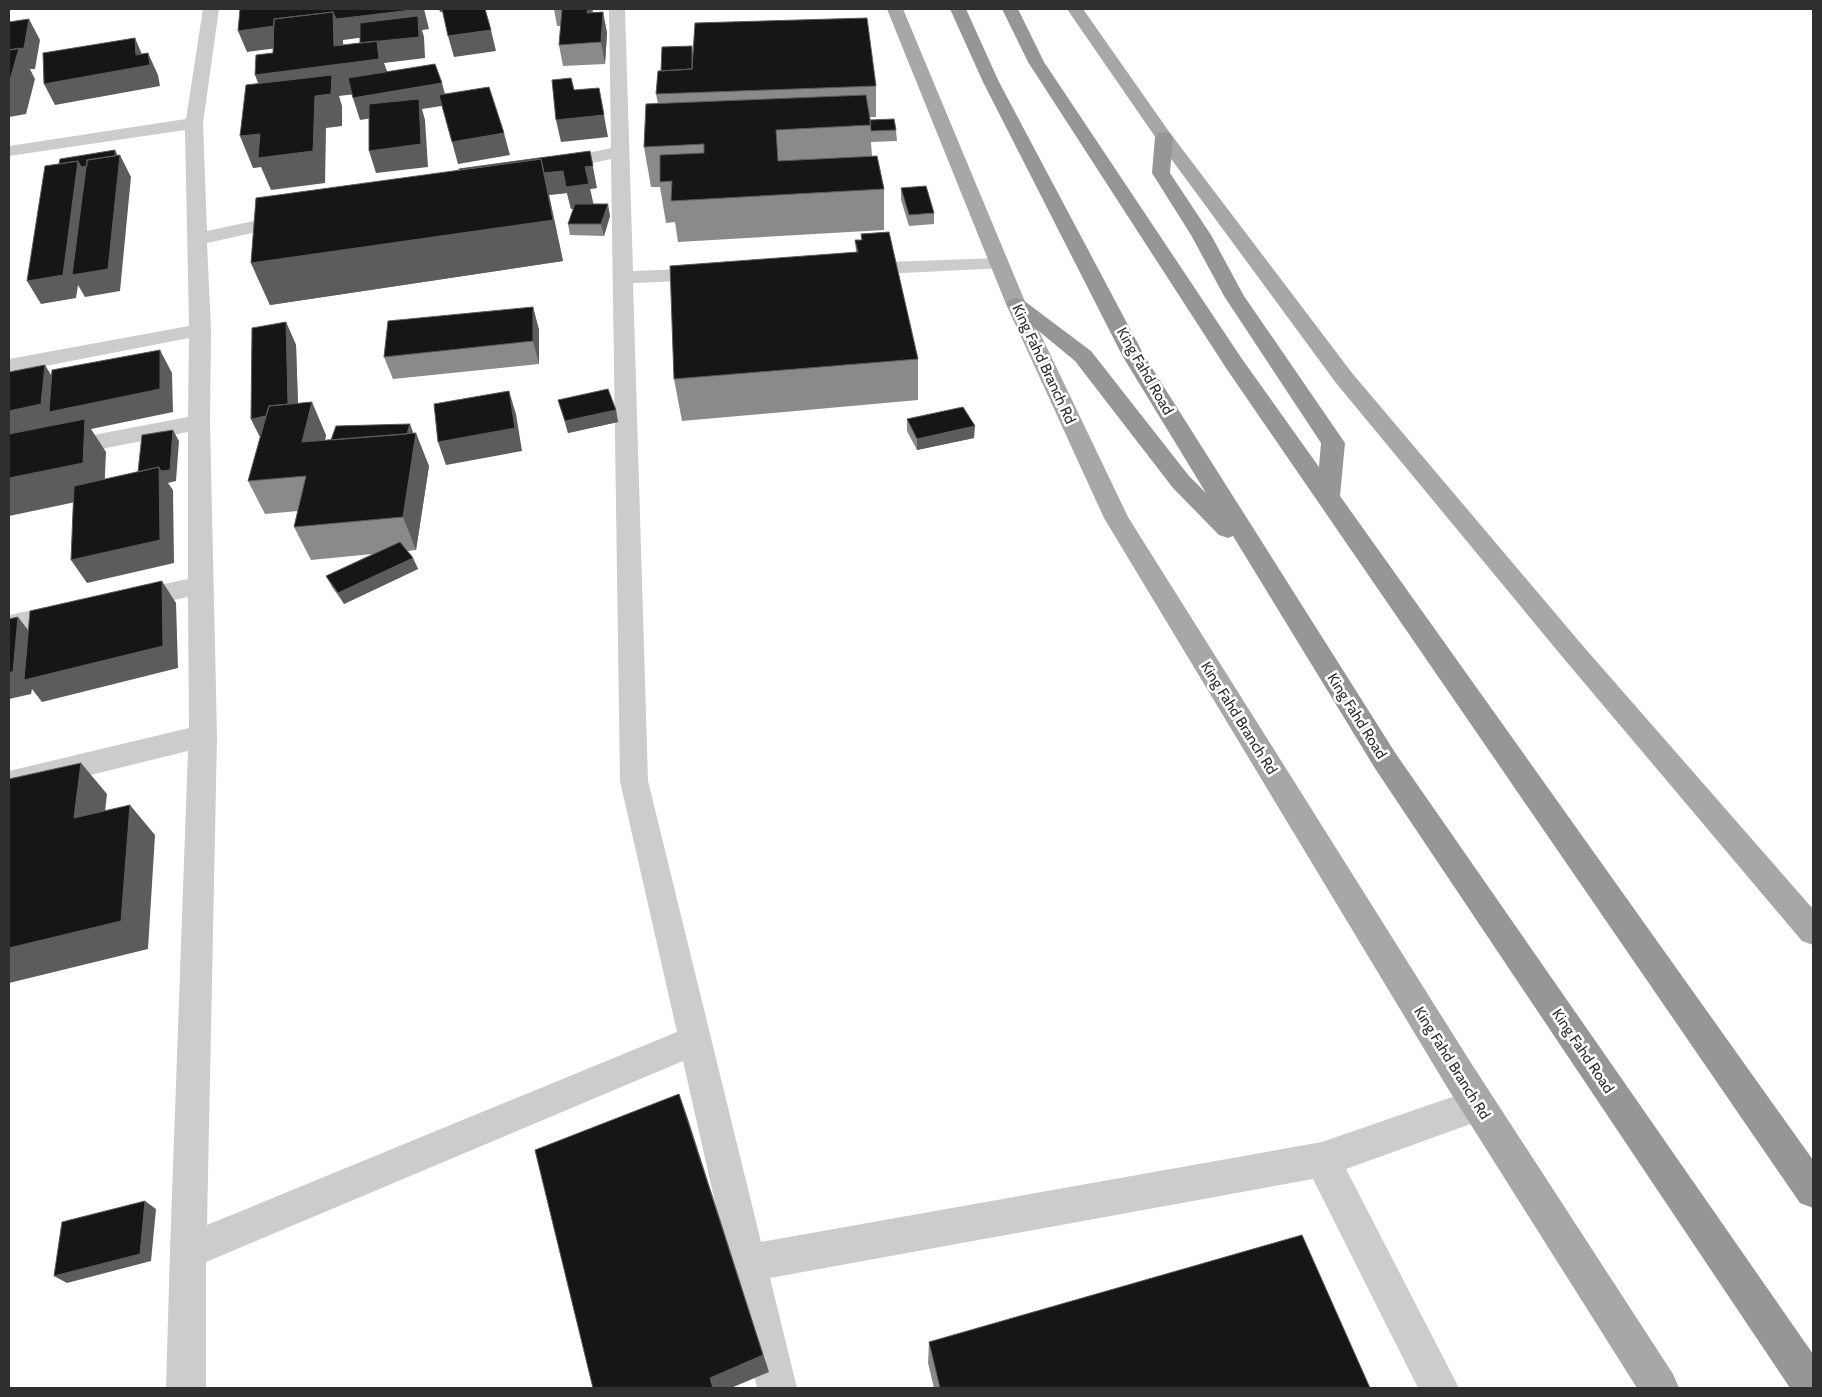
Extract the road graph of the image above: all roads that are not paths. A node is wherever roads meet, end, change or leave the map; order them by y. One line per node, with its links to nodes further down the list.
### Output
1 (211, 9): 7 (street)
2 (617, 9): 10 (street)
3 (894, 9): 14 (main road, King Fahd Branch Rd)
4 (958, 9): 24 (highway, King Fahd Road)
5 (1010, 9): 23 (highway)
6 (1076, 9): 8 (main road)
7 (194, 123): 9 (street); 13 (street)
8 (1164, 137): 23 (highway); 29 (main road)
9 (9, 151)
10 (620, 152): 11 (street); 17 (street)
11 (543, 168)
12 (312, 215): 13 (street)
13 (197, 239): 19 (street)
14 (999, 264): 15 (street); 18 (main road, King Fahd Branch Rd)
15 (841, 269)
16 (722, 274): 17 (street)
17 (623, 277): 30 (street)
18 (1016, 304): 24 (highway); 31 (main road, King Fahd Branch Rd)
19 (200, 330): 20 (street); 21 (street)
20 (9, 366)
21 (199, 422): 22 (street); 25 (street)
22 (9, 459)
23 (1328, 497): 33 (highway)
24 (1263, 565): 40 (highway, King Fahd Road)
25 (202, 585): 26 (street); 27 (street)
26 (9, 625)
27 (203, 736): 28 (street); 34 (street)
28 (9, 783)
29 (1813, 931)
30 (696, 1040): 34 (street); 35 (street)
31 (1478, 1106): 32 (street); 39 (main road, King Fahd Branch Rd)
32 (1322, 1160): 35 (street); 38 (street)
33 (1813, 1190)
34 (188, 1251): 36 (street)
35 (748, 1262): 37 (street)
36 (186, 1388)
37 (777, 1388)
38 (1439, 1388)
39 (1659, 1388)
40 (1813, 1388)

